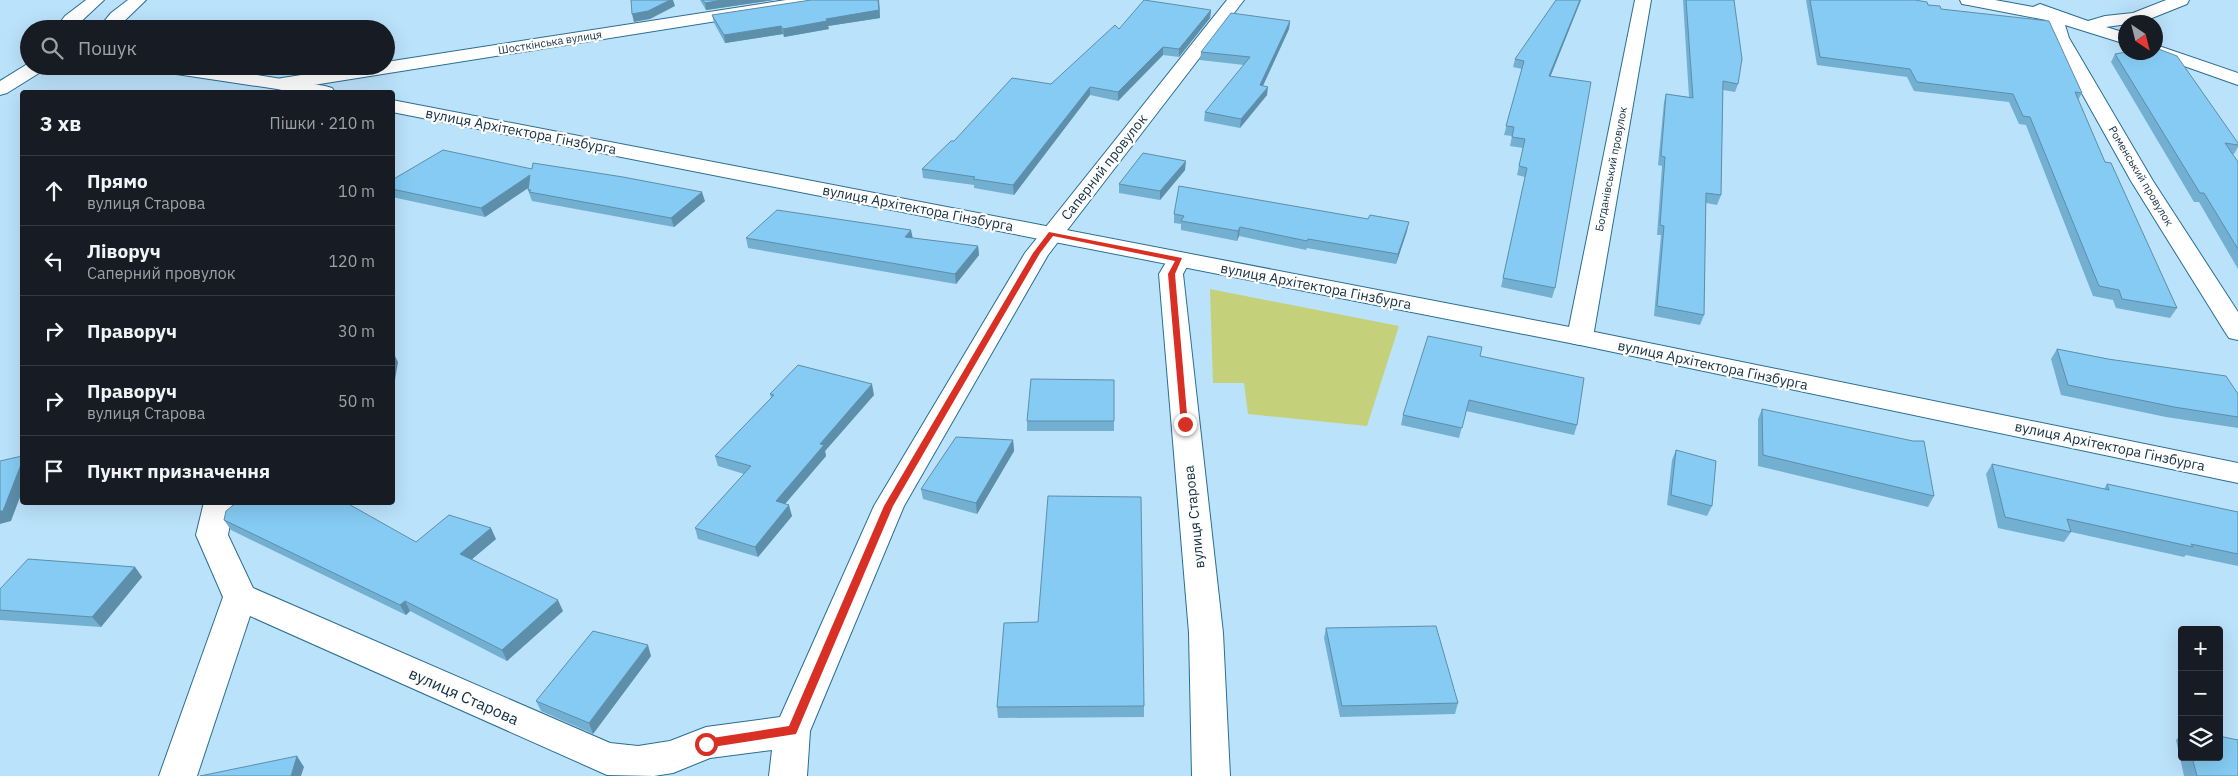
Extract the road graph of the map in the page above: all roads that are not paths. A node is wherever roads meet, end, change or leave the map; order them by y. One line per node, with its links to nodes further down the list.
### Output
1 (96, 0): 10 (street)
2 (138, 0): 11 (street)
3 (818, 0): 15 (street, Шосткінська вулиця)
4 (1236, 0): 24 (street, Саперний провулок)
5 (1643, 0): 27 (street, Богданівський провулок)
6 (1968, 0): 9 (street)
7 (2024, 0): 9 (street)
8 (2181, 0): 12 (street)
9 (2053, 16): 12 (street); 26 (street, Роменський провулок)
10 (71, 20)
11 (114, 20)
12 (2090, 27): 13 (street)
13 (2118, 36)
14 (2163, 52): 19 (street)
15 (395, 66)
16 (23, 75): 21 (street)
17 (222, 75): 20 (street)
18 (339, 75): 20 (street, Шосткінська вулиця)
19 (2238, 79)
20 (282, 84): 22 (street)
21 (0, 89)
22 (314, 90)
23 (395, 107): 24 (street, вулиця Архітектора Гінзбурга)
24 (1051, 234): 25 (street, вулиця Архітектора Гінзбурга); 31 (street, Саперний провулок)
25 (1179, 260): 27 (street, вулиця Архітектора Гінзбурга); 34 (street, вулиця Старова)
26 (2238, 332)
27 (1580, 337): 28 (street, вулиця Архітектора Гінзбурга)
28 (2238, 472)
29 (218, 505): 30 (street)
30 (240, 597): 31 (street, вулиця Старова); 32 (street)
31 (792, 730): 33 (street, Саперний провулок)
32 (178, 776)
33 (788, 776)
34 (1211, 776)

